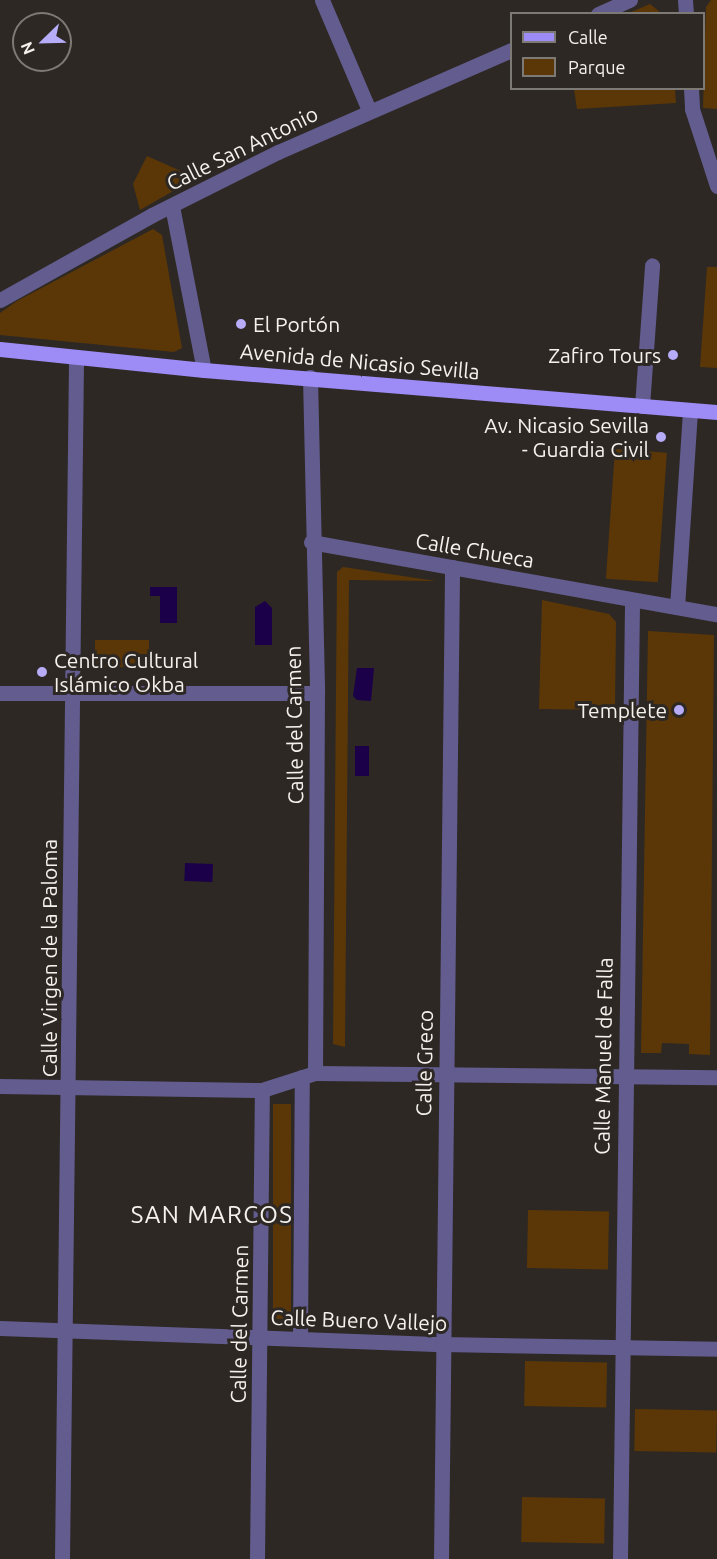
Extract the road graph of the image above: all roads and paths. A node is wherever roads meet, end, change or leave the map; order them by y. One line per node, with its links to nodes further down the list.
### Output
1 (322, 0): 6 (street)
2 (630, 0): 3 (street)
3 (603, 12)
4 (510, 51): 6 (street, Calle San Antonio)
5 (691, 90): 7 (street)
6 (369, 110): 8 (street, Calle San Antonio)
7 (717, 186)
8 (172, 206): 10 (street, Calle San Antonio); 13 (street)
9 (652, 265): 15 (street)
10 (0, 300)
11 (0, 349): 12 (main road, Avenida de Nicasio Sevilla)
12 (76, 358): 13 (main road, Avenida de Nicasio Sevilla); 23 (street, Calle Virgen de la Paloma)
13 (204, 370): 14 (main road, Avenida de Nicasio Sevilla)
14 (310, 377): 15 (main road, Avenida de Nicasio Sevilla); 18 (street, Calle del Carmen)
15 (642, 406): 16 (main road, Avenida de Nicasio Sevilla)
16 (690, 410): 17 (main road, Avenida de Nicasio Sevilla); 21 (street)
17 (717, 411)
18 (311, 542): 19 (street, Calle Chueca); 25 (street, Calle del Carmen)
19 (452, 567): 20 (street, Calle Chueca); 26 (street, Calle Greco)
20 (632, 600): 21 (street); 27 (street, Calle Manuel de Falla)
21 (677, 607): 22 (street)
22 (717, 614)
23 (71, 692): 24 (street); 25 (street); 31 (street, Calle Virgen de la Paloma)
24 (0, 693)
25 (317, 693): 28 (street, Calle del Carmen)
26 (445, 1073): 27 (street); 28 (street); 37 (street, Calle Greco)
27 (624, 1074): 29 (street); 38 (street, Calle Manuel de Falla)
28 (308, 1075): 32 (street); 36 (street, Calle del Carmen)
29 (717, 1077)
30 (0, 1086): 31 (street)
31 (70, 1086): 32 (street); 34 (street, Calle Virgen de la Paloma)
32 (262, 1090): 35 (street, Calle del Carmen)
33 (0, 1328): 34 (street, Calle Buero Vallejo)
34 (64, 1328): 35 (street, Calle Buero Vallejo); 40 (street, Calle Virgen de la Paloma)
35 (259, 1337): 36 (street, Calle Buero Vallejo); 41 (street, Calle del Carmen)
36 (300, 1338): 37 (street, Calle Buero Vallejo)
37 (442, 1344): 38 (street, Calle Buero Vallejo); 42 (street, Calle Greco)
38 (622, 1347): 39 (street, Calle Buero Vallejo); 43 (street, Calle Manuel de Falla)
39 (717, 1349)
40 (62, 1559)
41 (257, 1559)
42 (441, 1559)
43 (620, 1559)

